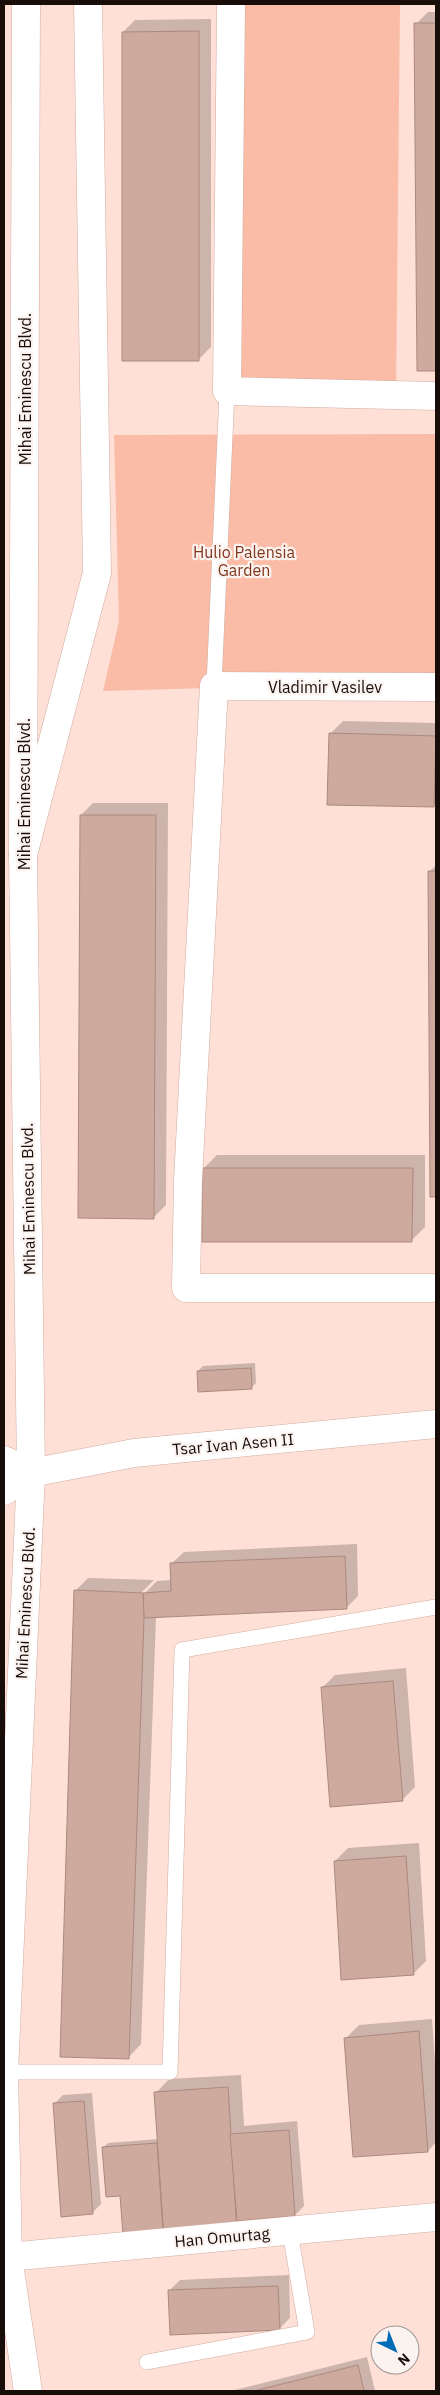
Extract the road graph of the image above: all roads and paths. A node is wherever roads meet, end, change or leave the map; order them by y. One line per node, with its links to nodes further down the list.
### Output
1 (26, 4): 8 (main road, Mihai Eminescu Blvd.)
2 (88, 4): 8 (main road)
3 (230, 4): 4 (main road)
4 (228, 391): 5 (main road); 6 (lane)
5 (436, 396)
6 (214, 686): 7 (main road, Vladimir Vasilev); 9 (main road)
7 (436, 687)
8 (23, 856): 12 (main road, Mihai Eminescu Blvd.)
9 (436, 1288)
10 (436, 1424): 12 (main road, Tsar Ivan Asen II)
11 (4, 1460): 12 (main road)
12 (31, 1473): 13 (main road); 15 (main road, Mihai Eminescu Blvd.)
13 (4, 1491)
14 (436, 1606): 15 (lane)
15 (4, 2072): 18 (main road, Mihai Eminescu Blvd.)
16 (436, 2217): 17 (main road, Han Omurtag)
17 (290, 2232): 18 (main road, Han Omurtag); 19 (lane)
18 (8, 2256): 20 (main road, Mihai Eminescu Blvd.)
19 (147, 2362)
20 (28, 2391)

